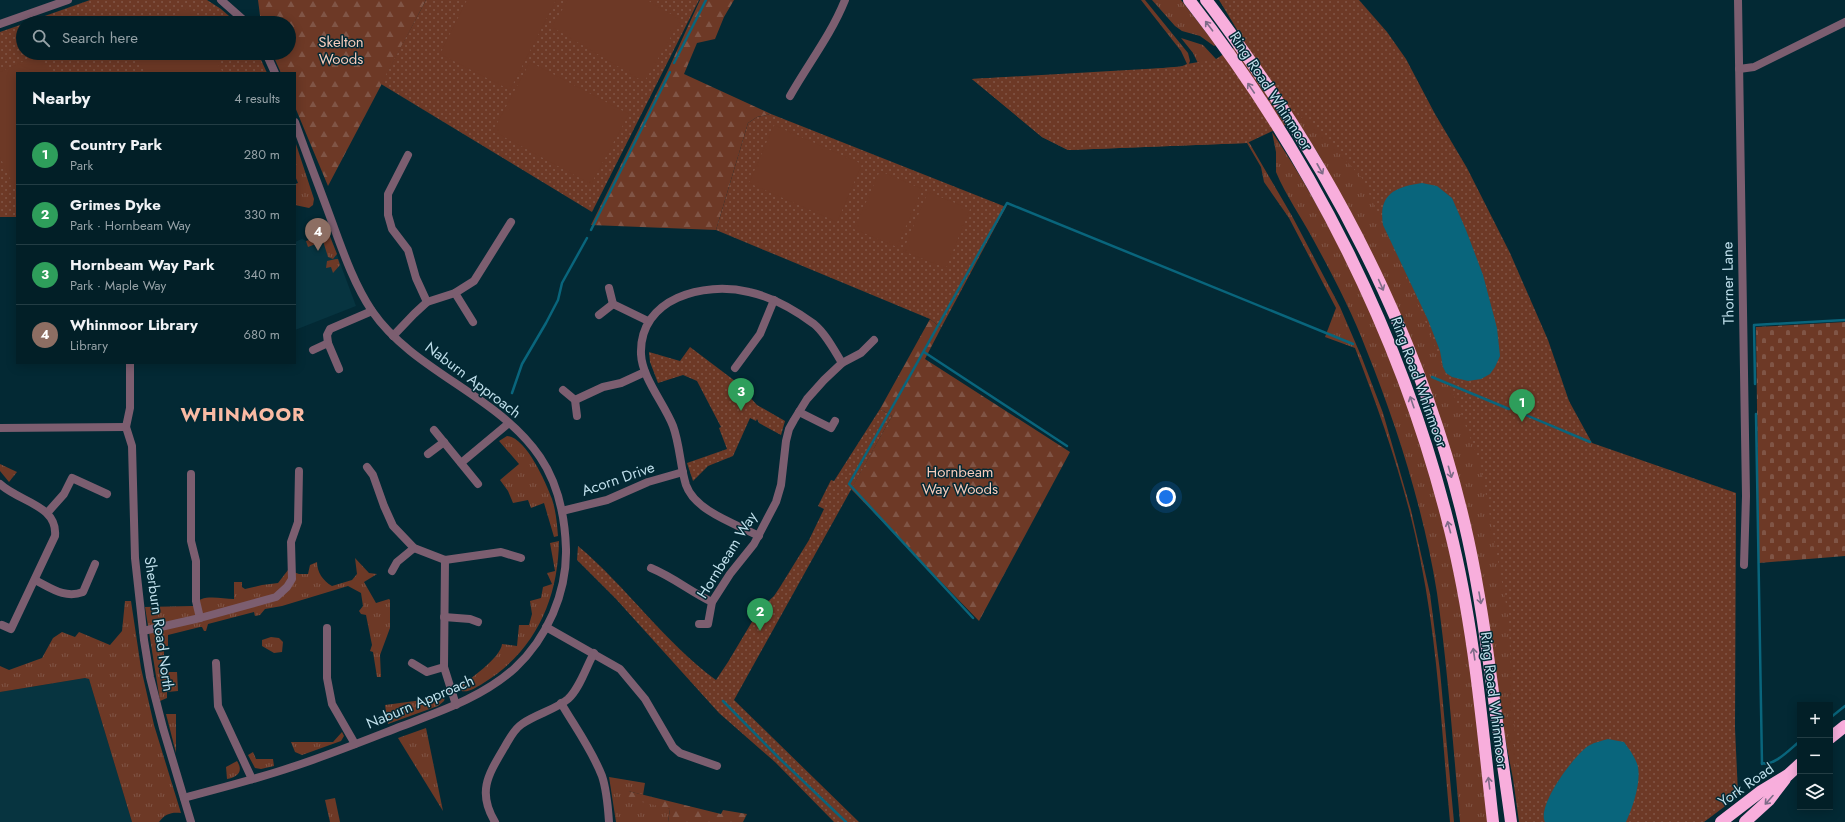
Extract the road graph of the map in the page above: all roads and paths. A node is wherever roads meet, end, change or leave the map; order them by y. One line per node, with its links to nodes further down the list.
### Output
1 (68, 0): 7 (street)
2 (221, 0): 9 (street)
3 (845, 0): 16 (street)
4 (1189, 0): 96 (highway, Ring Road Whinmoor, one-way to 4)
5 (1206, 0): 97 (highway, Ring Road Whinmoor, one-way to 97)
6 (1738, 0): 14 (street, Thorner Lane)
7 (48, 4): 8 (street)
8 (19, 16)
9 (239, 16)
10 (16, 17): 12 (street)
11 (1845, 22): 14 (street)
12 (0, 24)
13 (269, 60): 15 (street)
14 (1739, 69): 64 (street, Thorner Lane)
15 (275, 72)
16 (790, 96)
17 (296, 125): 25 (street, Naburn Approach)
18 (408, 155): 23 (street)
19 (512, 222): 21 (street)
20 (610, 288): 24 (street)
21 (454, 293): 23 (street); 28 (street)
22 (774, 300): 27 (street); 33 (street); 35 (street)
23 (427, 302): 29 (street)
24 (613, 304): 26 (street); 27 (street)
25 (372, 311): 29 (street, Naburn Approach); 31 (street)
26 (599, 315)
27 (648, 321): 37 (street)
28 (473, 322)
29 (394, 336): 43 (street, Naburn Approach)
30 (874, 340): 33 (street, Hornbeam Way)
31 (328, 343): 32 (street); 36 (street)
32 (313, 350)
33 (842, 363): 40 (street, Hornbeam Way)
34 (130, 364): 44 (street)
35 (735, 368)
36 (340, 369)
37 (645, 372): 39 (street); 52 (street)
38 (563, 390): 39 (street)
39 (575, 400): 41 (street)
40 (799, 412): 42 (street); 59 (street, Hornbeam Way)
41 (577, 416)
42 (835, 421)
43 (509, 423): 49 (street); 57 (street, Naburn Approach)
44 (126, 427): 45 (street); 76 (street, Sherburn Road North)
45 (0, 428)
46 (434, 430): 47 (street)
47 (444, 442): 48 (street); 49 (street)
48 (428, 454)
49 (461, 463): 55 (street)
50 (367, 467): 60 (street)
51 (299, 471): 70 (street)
52 (683, 472): 57 (street, Acorn Drive); 59 (street)
53 (191, 474): 70 (street)
54 (0, 484): 58 (street)
55 (478, 484)
56 (107, 494): 58 (street)
57 (562, 511): 75 (street, Naburn Approach)
58 (48, 512): 67 (street)
59 (759, 536): 68 (street, Hornbeam Way)
60 (414, 548): 62 (street); 66 (street)
61 (521, 558): 62 (street)
62 (445, 560): 69 (street)
63 (96, 564): 67 (street)
64 (1744, 565)
65 (651, 568): 68 (street)
66 (392, 571)
67 (35, 580): 73 (street)
68 (712, 602): 72 (street, Hornbeam Way)
69 (444, 617): 71 (street); 80 (street)
70 (200, 618): 76 (street)
71 (478, 622)
72 (699, 624)
73 (2, 625)
74 (327, 628): 86 (street)
75 (546, 628): 77 (street); 82 (street, Naburn Approach)
76 (143, 631): 92 (street, Sherburn Road North)
77 (594, 653): 81 (street); 88 (street)
78 (216, 663): 91 (street)
79 (412, 663): 80 (street)
80 (444, 667): 82 (street)
81 (561, 703): 87 (street); 95 (street)
82 (456, 705): 86 (street, Naburn Approach)
83 (1845, 726): 84 (highway)
84 (1833, 736)
85 (498, 741): 87 (street)
86 (356, 744): 91 (street, Naburn Approach)
87 (505, 747): 94 (street)
88 (717, 766)
89 (1797, 767): 90 (highway, York Road)
90 (1788, 775): 98 (highway, York Road); 99 (highway, York Road, one-way to 99)
91 (252, 779): 92 (street, Naburn Approach)
92 (184, 798): 93 (street, Sherburn Road North)
93 (191, 822)
94 (495, 822)
95 (609, 822)
96 (1493, 822)
97 (1511, 822)
98 (1721, 822)
99 (1745, 822)

